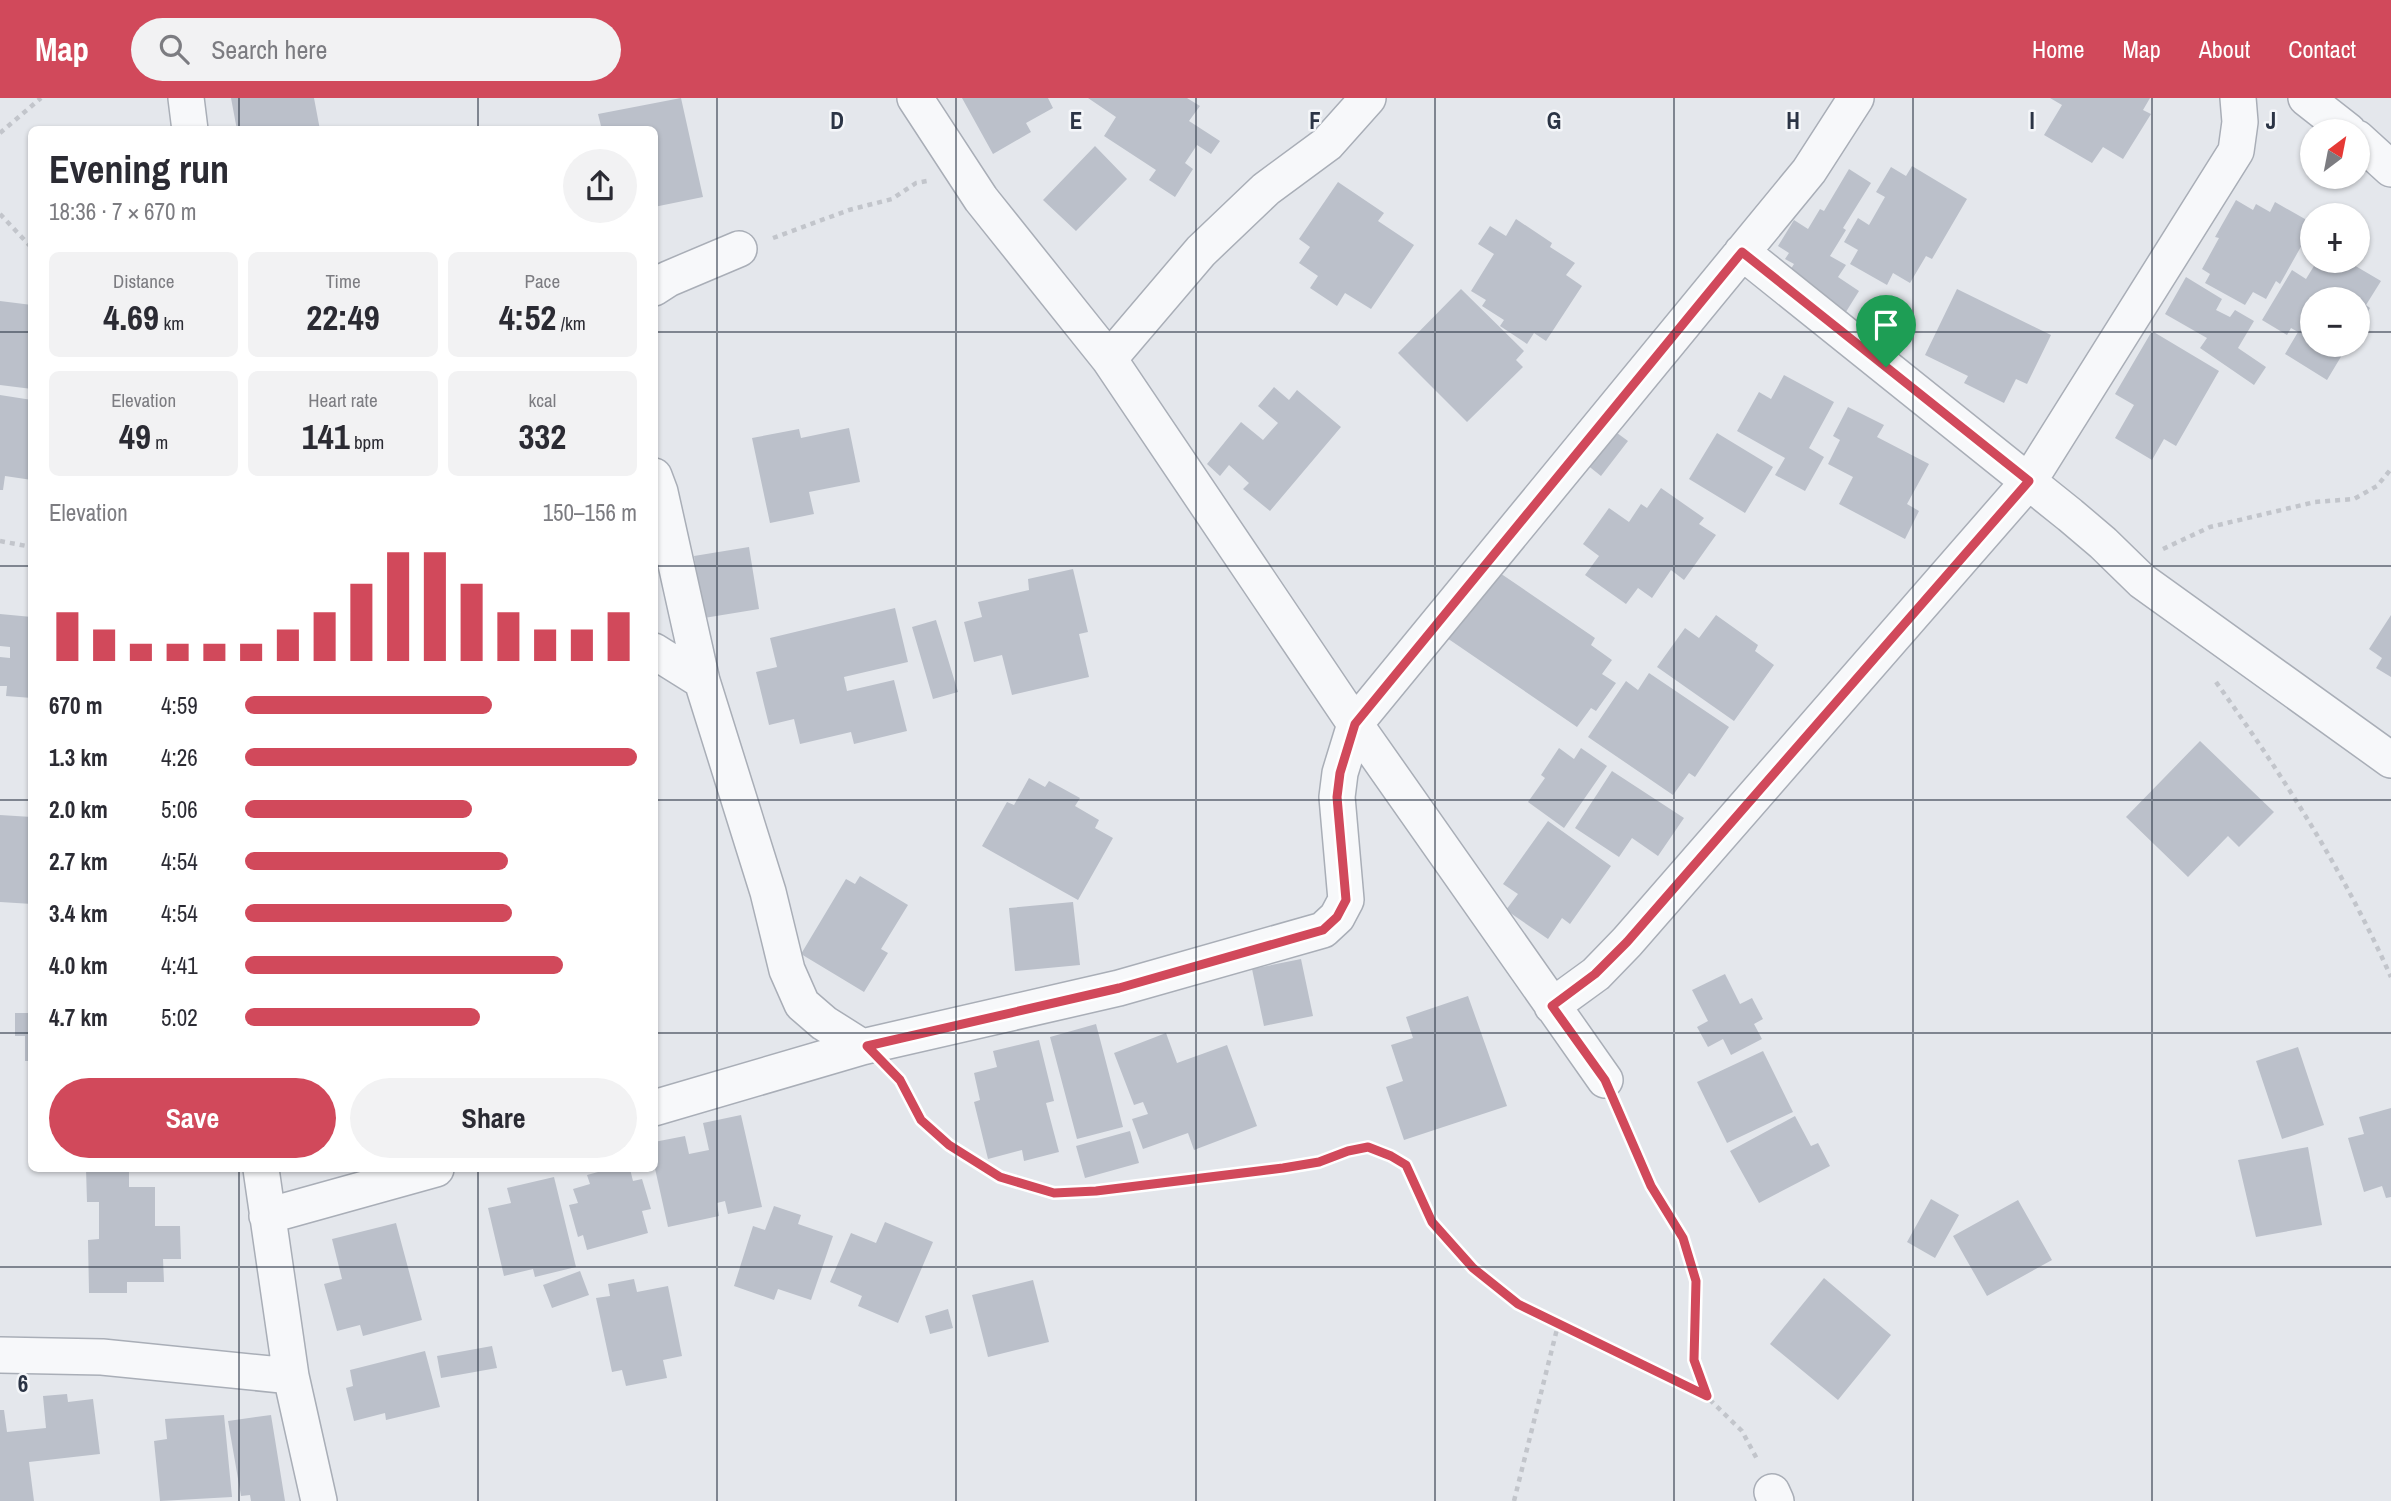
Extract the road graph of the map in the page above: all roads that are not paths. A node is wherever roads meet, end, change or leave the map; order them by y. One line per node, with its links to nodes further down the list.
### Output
1 (186, 98): 8 (street)
2 (915, 98): 14 (street)
3 (1368, 98): 14 (street)
4 (1856, 98): 12 (street)
5 (2238, 98): 15 (street)
6 (2306, 98): 7 (street)
7 (2333, 119)
8 (190, 126)
9 (2370, 150): 10 (street)
10 (2391, 169)
11 (739, 248): 13 (street)
12 (1742, 252): 15 (street); 19 (street)
13 (658, 285)
14 (1109, 359): 19 (street)
15 (2029, 481): 20 (street); 21 (street)
16 (658, 487): 18 (street)
17 (658, 654): 18 (street)
18 (702, 681): 22 (street)
19 (1355, 724): 21 (street); 22 (street)
20 (2391, 760)
21 (1552, 1006): 23 (street)
22 (864, 1046): 24 (street)
23 (1605, 1080)
24 (658, 1107)
25 (261, 1172): 27 (street)
26 (425, 1172): 27 (street)
27 (267, 1216): 29 (street)
28 (0, 1355): 29 (street)
29 (291, 1376): 30 (street)
30 (318, 1501)

